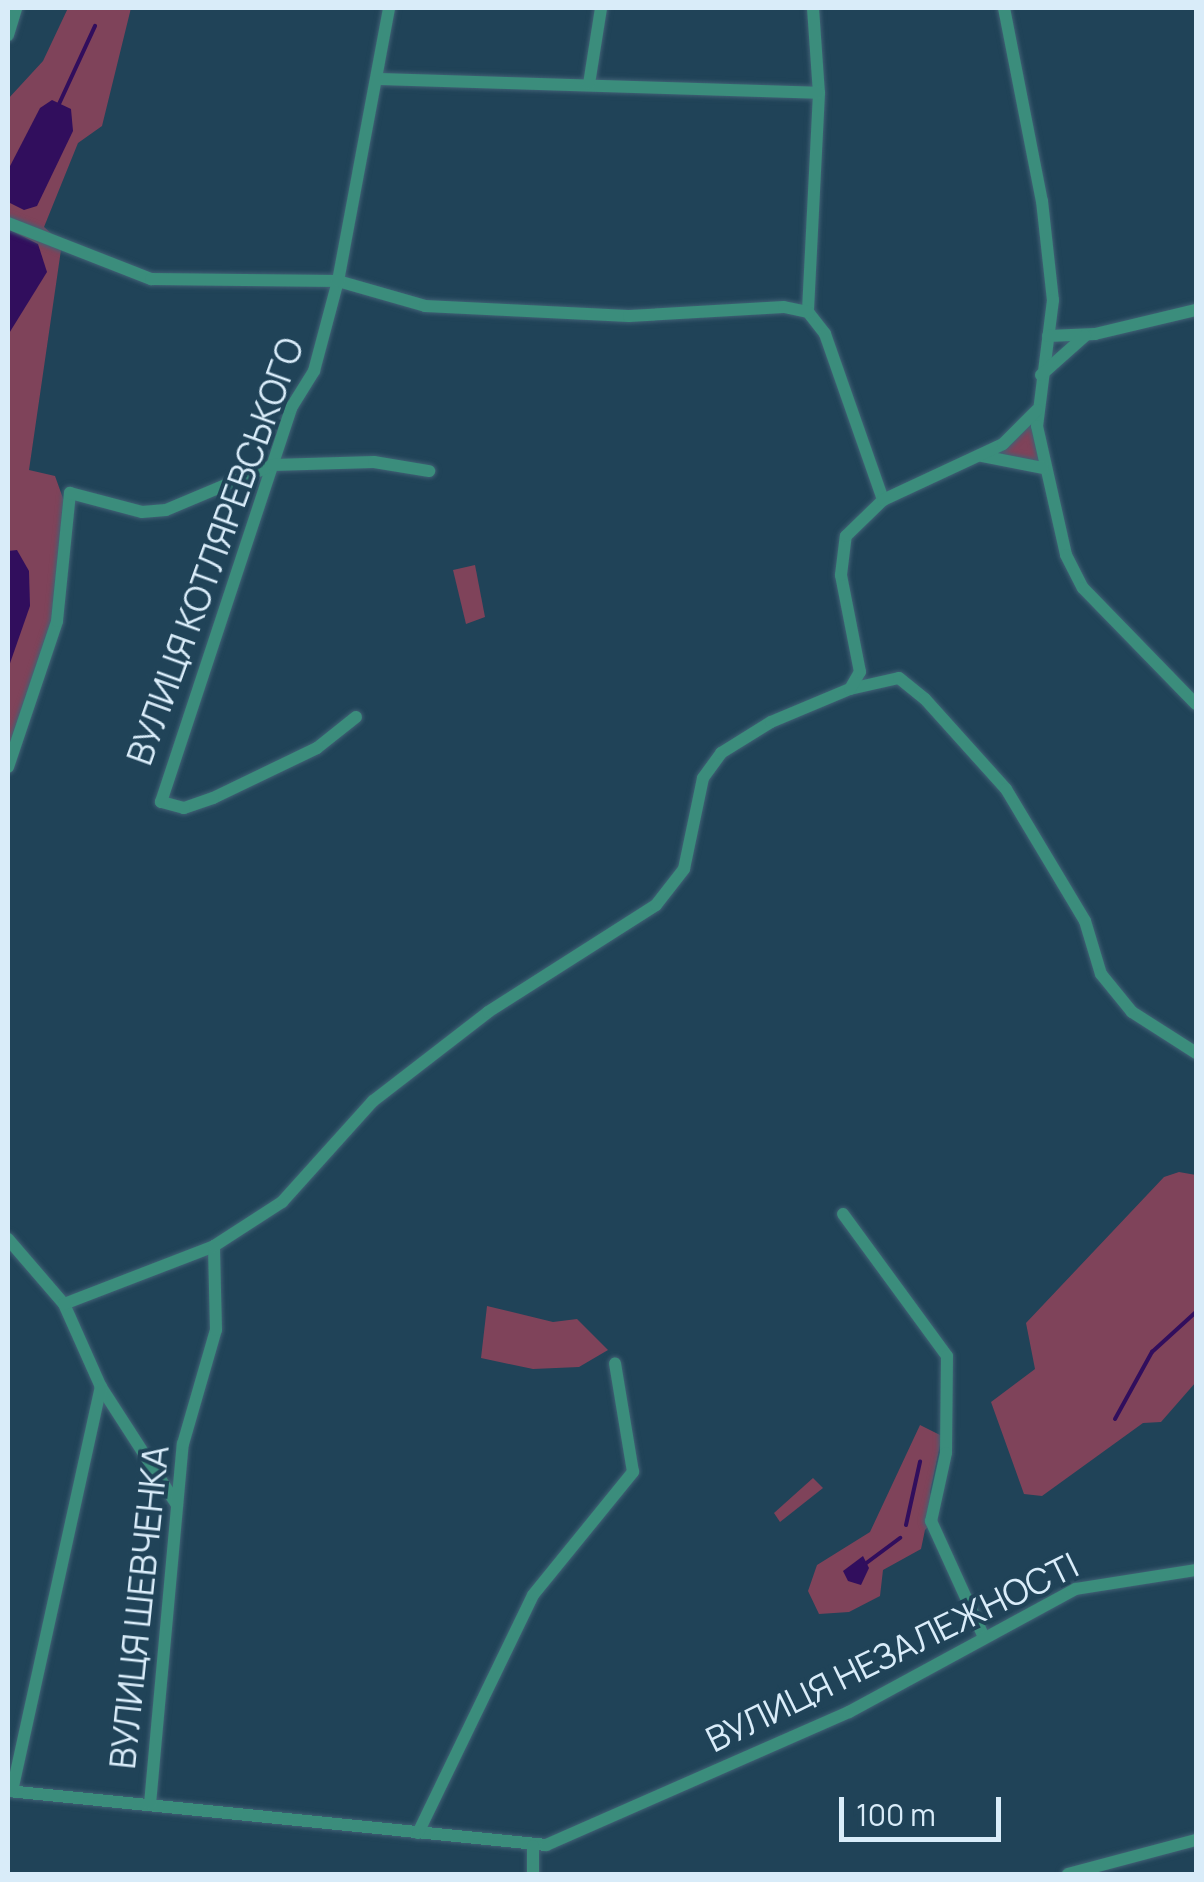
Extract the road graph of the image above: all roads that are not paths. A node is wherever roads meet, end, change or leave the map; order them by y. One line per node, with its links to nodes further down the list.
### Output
1 (16, 8): 6 (street)
2 (389, 8): 7 (street, ВУЛИЦЯ КОТЛЯРЕВСЬКОГО)
3 (600, 8): 8 (street)
4 (813, 8): 9 (street)
5 (1004, 8): 15 (street)
6 (8, 35)
7 (378, 79): 8 (street); 11 (street, ВУЛИЦЯ КОТЛЯРЕВСЬКОГО)
8 (588, 84): 9 (street)
9 (818, 93): 13 (street)
10 (8, 223): 11 (street)
11 (338, 281): 13 (street); 19 (street, ВУЛИЦЯ КОТЛЯРЕВСЬКОГО)
12 (1196, 310): 14 (street)
13 (808, 312): 22 (street)
14 (1088, 335): 15 (street); 16 (street)
15 (1048, 336): 16 (street)
16 (1041, 375): 17 (street)
17 (1037, 410): 18 (street); 20 (street)
18 (982, 456): 20 (street); 22 (street)
19 (273, 466): 21 (street); 25 (street, ВУЛИЦЯ КОТЛЯРЕВСЬКОГО); 26 (street)
20 (1043, 468): 24 (street)
21 (429, 471)
22 (883, 500): 23 (street)
23 (850, 690): 27 (street); 30 (street)
24 (1196, 704)
25 (356, 718)
26 (8, 766)
27 (1196, 1053)
28 (844, 1214): 36 (street)
29 (8, 1239): 31 (street)
30 (214, 1246): 31 (street); 34 (street, ВУЛИЦЯ ШЕВЧЕНКА)
31 (64, 1304): 33 (street)
32 (615, 1363): 39 (street)
33 (101, 1387): 34 (street); 37 (street)
34 (177, 1505): 38 (street, ВУЛИЦЯ ШЕВЧЕНКА)
35 (1196, 1570): 36 (street, ВУЛИЦЯ НЕЗАЛЕЖНОСТІ)
36 (983, 1634): 41 (street, ВУЛИЦЯ НЕЗАЛЕЖНОСТІ)
37 (10, 1791): 38 (street, ВУЛИЦЯ НЕЗАЛЕЖНОСТІ)
38 (150, 1804): 39 (street, ВУЛИЦЯ НЕЗАЛЕЖНОСТІ)
39 (418, 1833): 41 (street, ВУЛИЦЯ НЕЗАЛЕЖНОСТІ)
40 (1196, 1840): 43 (street)
41 (533, 1846): 42 (street)
42 (532, 1874)
43 (1068, 1874)

